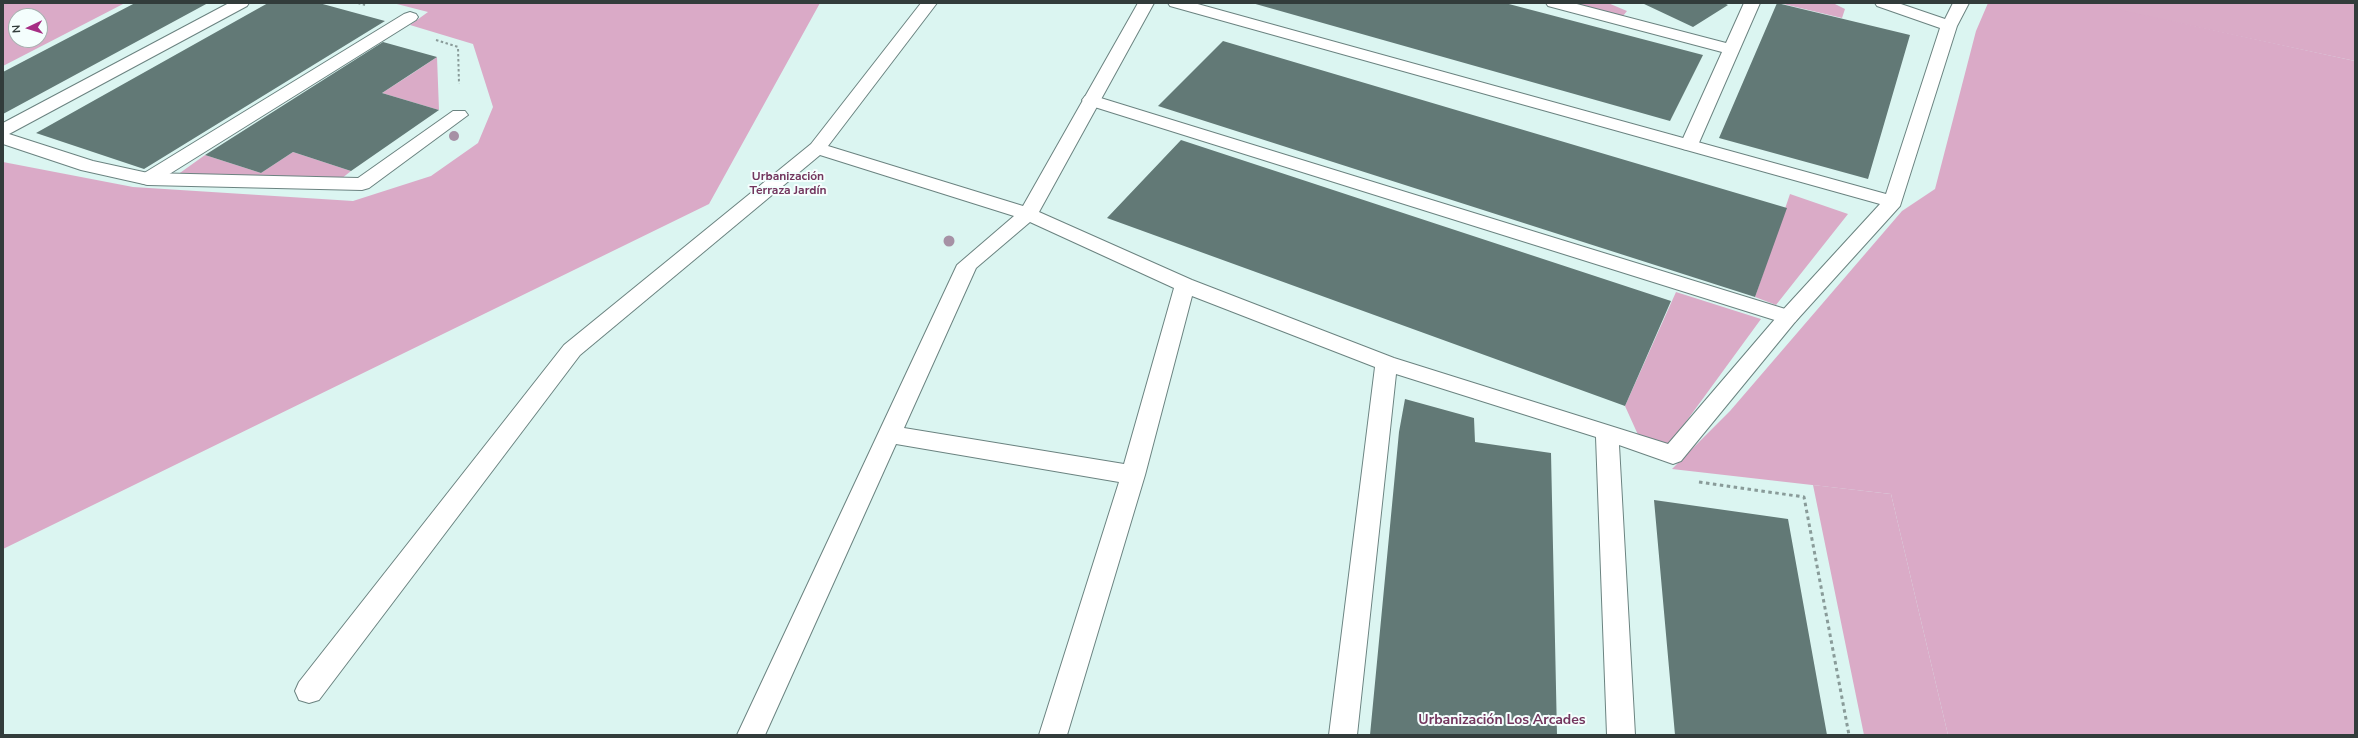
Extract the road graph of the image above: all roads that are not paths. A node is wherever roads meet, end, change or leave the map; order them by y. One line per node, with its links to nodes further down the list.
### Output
1 (241, 3): 16 (street)
2 (928, 3): 19 (street)
3 (1146, 3): 14 (street)
4 (1176, 3): 18 (street)
5 (1554, 3): 12 (street)
6 (1617, 3): 12 (street)
7 (1752, 3): 13 (street)
8 (1883, 3): 11 (street)
9 (1961, 3): 11 (street)
10 (410, 17): 20 (street)
11 (1949, 26): 21 (street)
12 (1670, 33): 13 (street)
13 (1730, 49): 18 (street)
14 (1091, 100): 22 (street); 24 (street)
15 (459, 115): 20 (street)
16 (3, 130)
17 (3, 138): 20 (street)
18 (1689, 146): 21 (street)
19 (817, 148): 22 (street); 29 (street)
20 (148, 179)
21 (1893, 202): 24 (street)
22 (1028, 214): 23 (street); 27 (street)
23 (1185, 285): 25 (street); 28 (street)
24 (1788, 317): 26 (street)
25 (1386, 363): 26 (street); 32 (street)
26 (1607, 432): 33 (street)
27 (889, 434): 28 (street); 30 (street)
28 (1133, 475): 31 (street)
29 (309, 692)
30 (750, 735)
31 (1053, 735)
32 (1343, 735)
33 (1621, 735)

